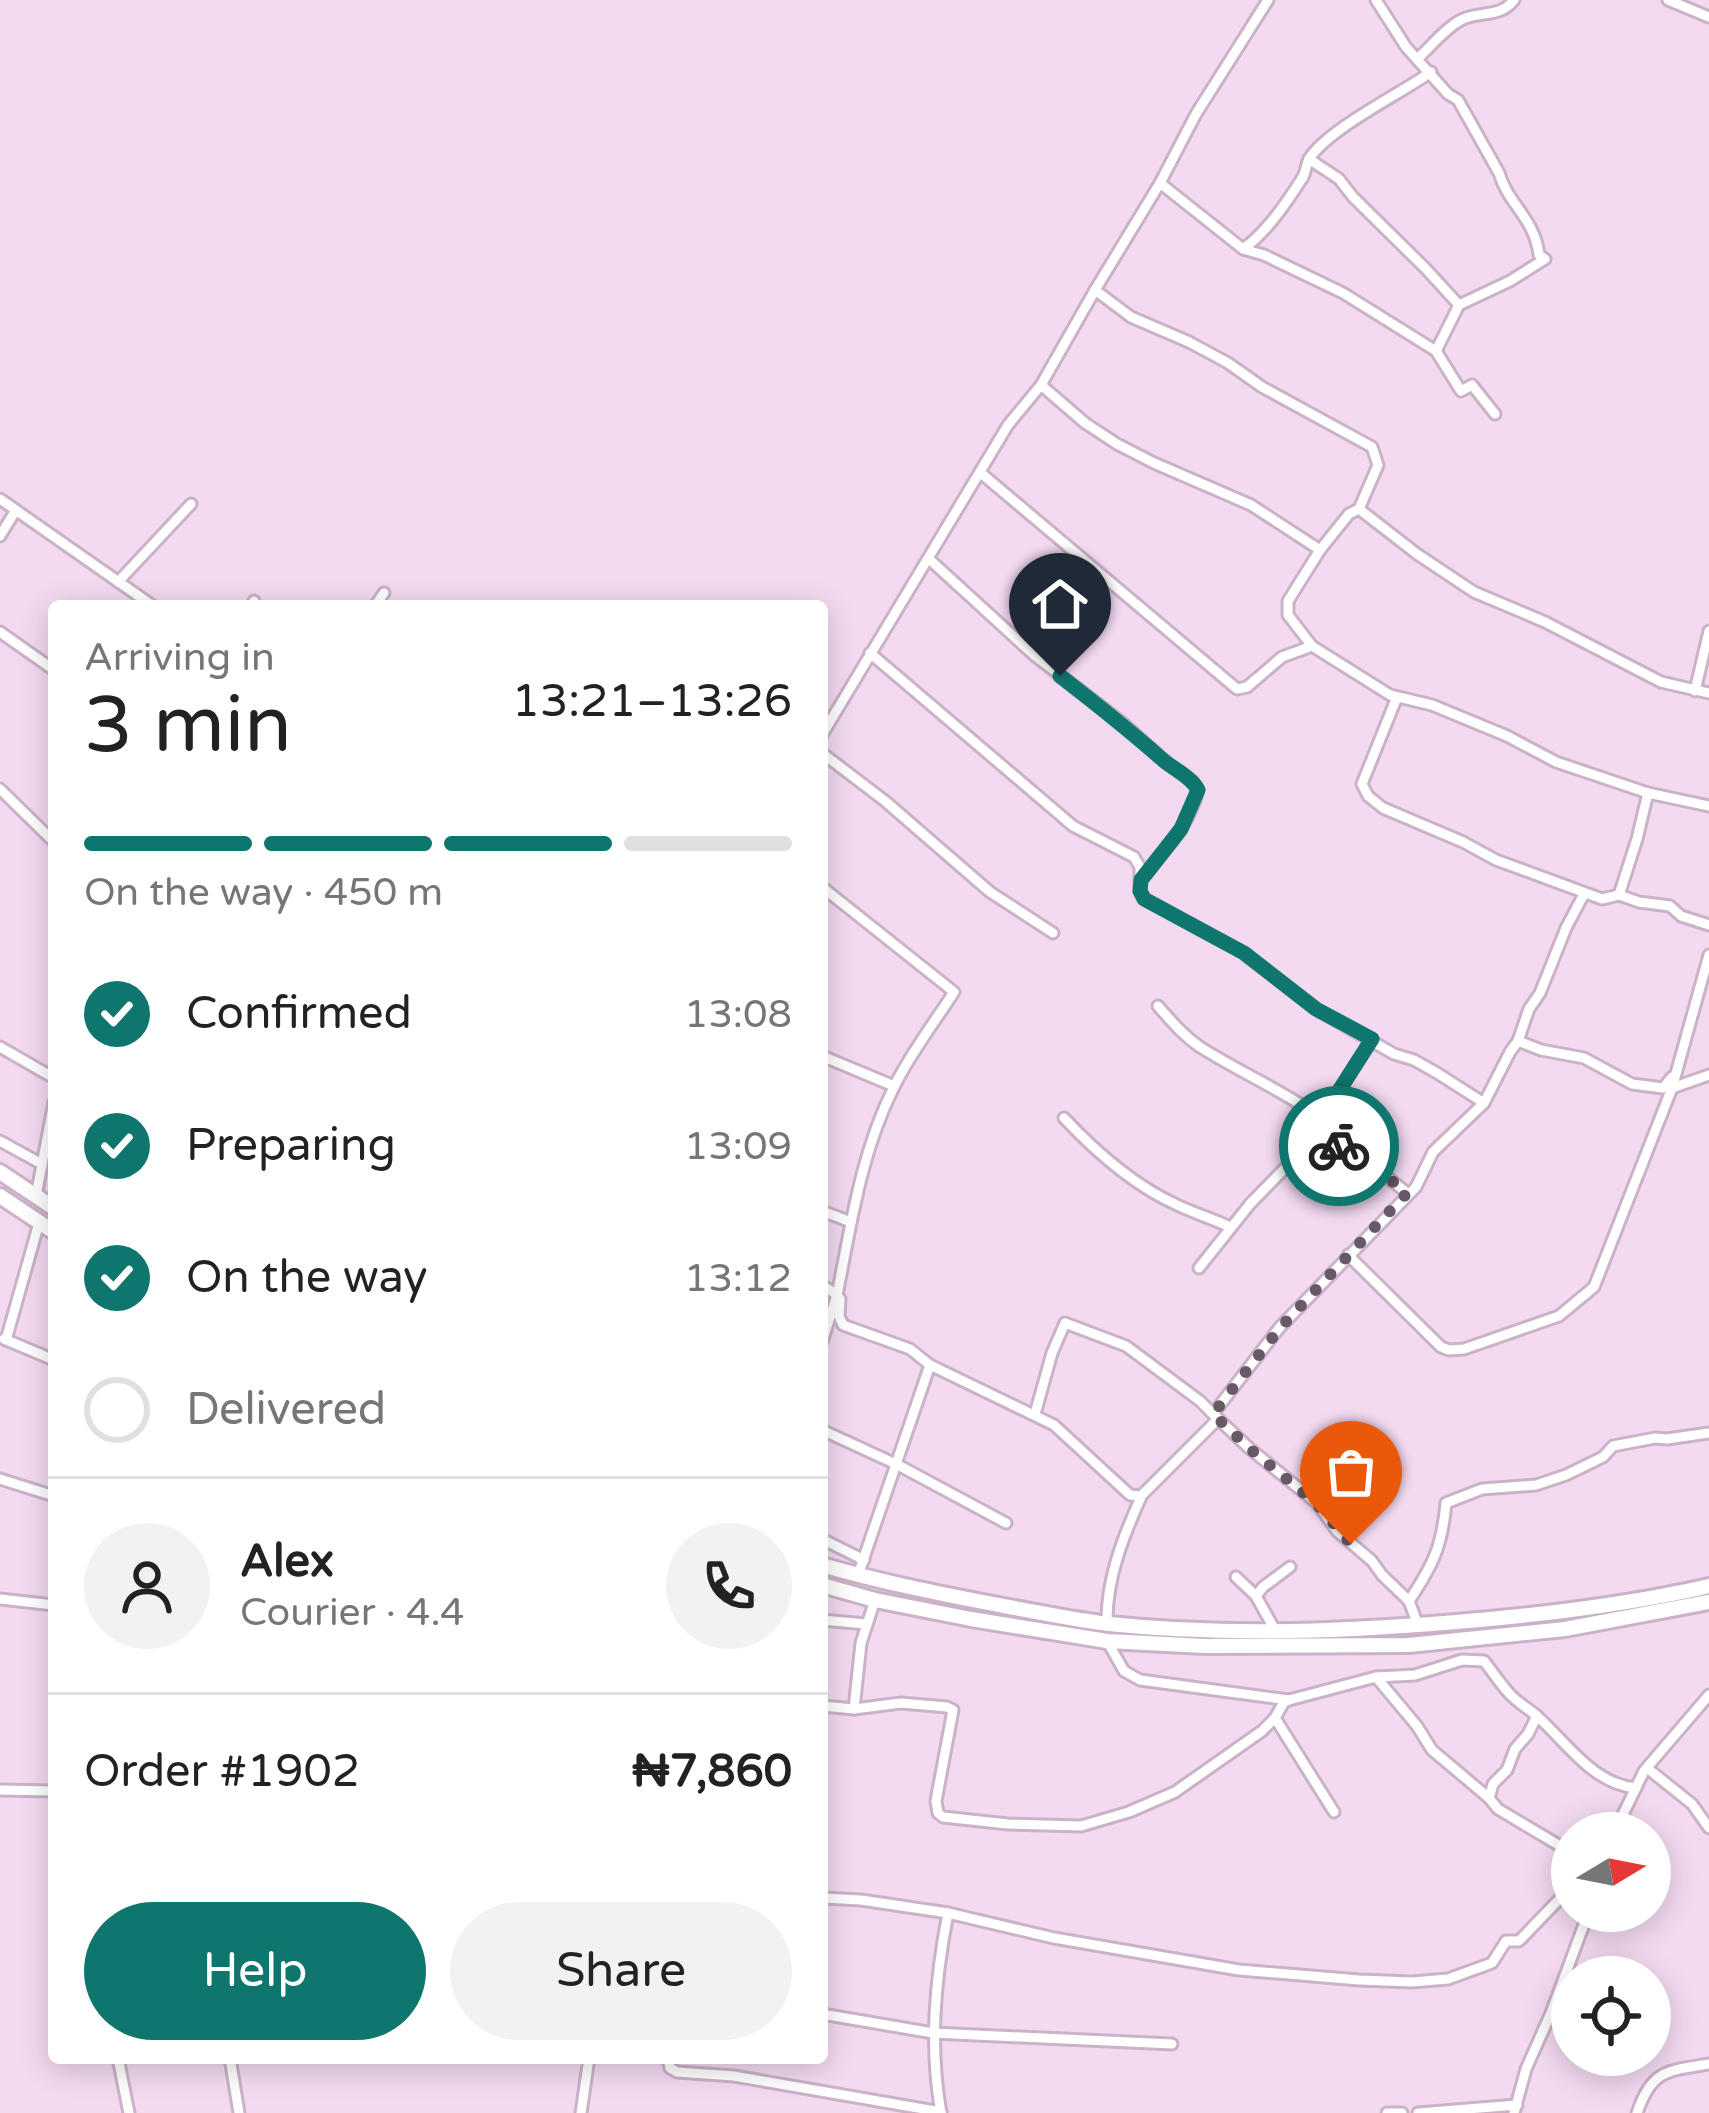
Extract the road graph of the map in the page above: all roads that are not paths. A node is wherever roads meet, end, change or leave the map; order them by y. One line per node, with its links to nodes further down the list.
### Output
1 (1268, 0): 9 (street)
2 (1376, 0): 6 (street)
3 (1514, 0): 6 (street)
4 (1668, 0): 5 (street)
5 (1709, 17)
6 (1417, 59): 7 (street)
7 (1432, 72): 8 (street); 12 (street)
8 (1310, 159): 10 (street); 12 (street)
9 (1160, 183): 10 (street); 11 (street)
10 (1243, 249): 13 (street)
11 (1095, 290): 14 (street); 19 (street)
12 (1459, 305): 13 (street)
13 (1436, 351): 15 (street)
14 (1041, 386): 16 (street); 22 (street)
15 (1496, 414)
16 (982, 474): 23 (street); 30 (street)
17 (0, 499): 20 (street)
18 (191, 504): 24 (street)
19 (1359, 509): 22 (street); 33 (street)
20 (16, 510): 21 (street); 24 (street)
21 (0, 536)
22 (1320, 550): 30 (street)
23 (929, 559): 31 (street); 42 (street)
24 (118, 582): 26 (street)
25 (384, 593): 27 (street)
26 (145, 600)
27 (379, 600)
28 (1709, 631): 33 (street)
29 (0, 632): 32 (street)
30 (1312, 646): 35 (street)
31 (870, 653): 36 (street); 42 (street)
32 (48, 666)
33 (1695, 691): 34 (street)
34 (1709, 693)
35 (1397, 697): 39 (street); 44 (street)
36 (828, 725)
37 (828, 758): 47 (street)
38 (0, 789): 41 (street)
39 (1648, 794): 40 (street); 45 (street)
40 (1709, 806)
41 (48, 836)
42 (1141, 880): 50 (street)
43 (828, 892): 57 (street)
44 (1584, 894): 45 (street); 51 (street)
45 (1619, 895): 46 (street)
46 (1709, 925)
47 (1053, 933)
48 (1709, 955): 54 (street)
49 (1158, 1006): 61 (street)
50 (1372, 1039): 59 (street); 61 (street)
51 (1518, 1042): 54 (street); 59 (street)
52 (0, 1047): 55 (street)
53 (828, 1058): 57 (street)
54 (1675, 1072): 58 (street)
55 (48, 1075)
56 (1709, 1075): 58 (street)
57 (894, 1086): 72 (street)
58 (1672, 1088): 76 (street)
59 (1484, 1102): 67 (street)
60 (1064, 1118): 74 (street)
61 (1326, 1121): 63 (street)
62 (48, 1128): 65 (street)
63 (1320, 1132): 67 (street); 74 (street)
64 (0, 1141): 65 (street)
65 (40, 1163): 69 (street)
66 (0, 1172): 69 (main road)
67 (1407, 1193): 76 (street)
68 (0, 1196): 73 (main road)
69 (36, 1196): 70 (main road)
70 (48, 1204)
71 (828, 1213): 72 (street)
72 (851, 1222): 79 (street)
73 (39, 1223): 75 (main road); 81 (street)
74 (1230, 1227): 77 (street)
75 (48, 1228)
76 (1348, 1255): 85 (street)
77 (1199, 1268)
78 (828, 1289): 79 (street)
79 (837, 1295): 80 (street); 83 (street)
80 (828, 1323)
81 (3, 1339): 82 (street)
82 (48, 1358)
83 (930, 1365): 84 (street); 88 (street)
84 (1035, 1414): 85 (street); 91 (street)
85 (1218, 1419): 91 (street); 104 (street)
86 (1709, 1432): 104 (street)
87 (828, 1433): 88 (street)
88 (898, 1465): 92 (street); 94 (street)
89 (0, 1479): 90 (street)
90 (48, 1494)
91 (1141, 1496): 109 (street)
92 (1006, 1523)
93 (828, 1542): 94 (street)
94 (864, 1560): 97 (street)
95 (828, 1567): 97 (main road)
96 (1290, 1567): 101 (street)
97 (858, 1575): 109 (main road)
98 (1236, 1577): 101 (street)
99 (1709, 1586): 110 (main road)
100 (828, 1587): 103 (main road)
101 (1256, 1596): 111 (street)
102 (0, 1599): 106 (street)
103 (875, 1600): 108 (street); 112 (main road)
104 (1409, 1601): 110 (street)
105 (1709, 1603): 112 (main road)
106 (48, 1604)
107 (828, 1621): 108 (street)
108 (866, 1624): 117 (street)
109 (1107, 1624): 111 (main road)
110 (1418, 1625): 111 (main road)
111 (1276, 1632)
112 (1107, 1641): 115 (street)
113 (1376, 1677): 115 (street); 118 (street); 124 (street)
114 (1709, 1695): 120 (street)
115 (1289, 1700): 119 (street)
116 (828, 1707): 117 (street)
117 (854, 1709): 119 (street)
118 (1537, 1715): 121 (street); 124 (street)
119 (1276, 1718): 125 (street)
120 (1647, 1768): 121 (street); 127 (street)
121 (1636, 1788): 126 (street)
122 (0, 1790): 123 (street)
123 (48, 1791)
124 (1489, 1798): 128 (street)
125 (1334, 1812)
126 (1624, 1812)
127 (1709, 1828)
128 (1551, 1841)
129 (828, 1898): 131 (street)
130 (1551, 1907): 131 (street)
131 (948, 1912): 134 (street)
132 (1581, 1932): 141 (street)
133 (828, 2015): 134 (street)
134 (933, 2033): 135 (street); 142 (street)
135 (1172, 2044)
136 (119, 2064): 143 (street)
137 (231, 2064): 144 (street)
138 (588, 2064): 145 (street)
139 (669, 2064): 142 (street)
140 (1709, 2064): 149 (street)
141 (1515, 2109): 148 (street)
142 (941, 2112)
143 (129, 2113)
144 (239, 2113)
145 (581, 2113)
146 (1387, 2113): 147 (street)
147 (1402, 2113)
148 (1418, 2113)
149 (1637, 2113)

